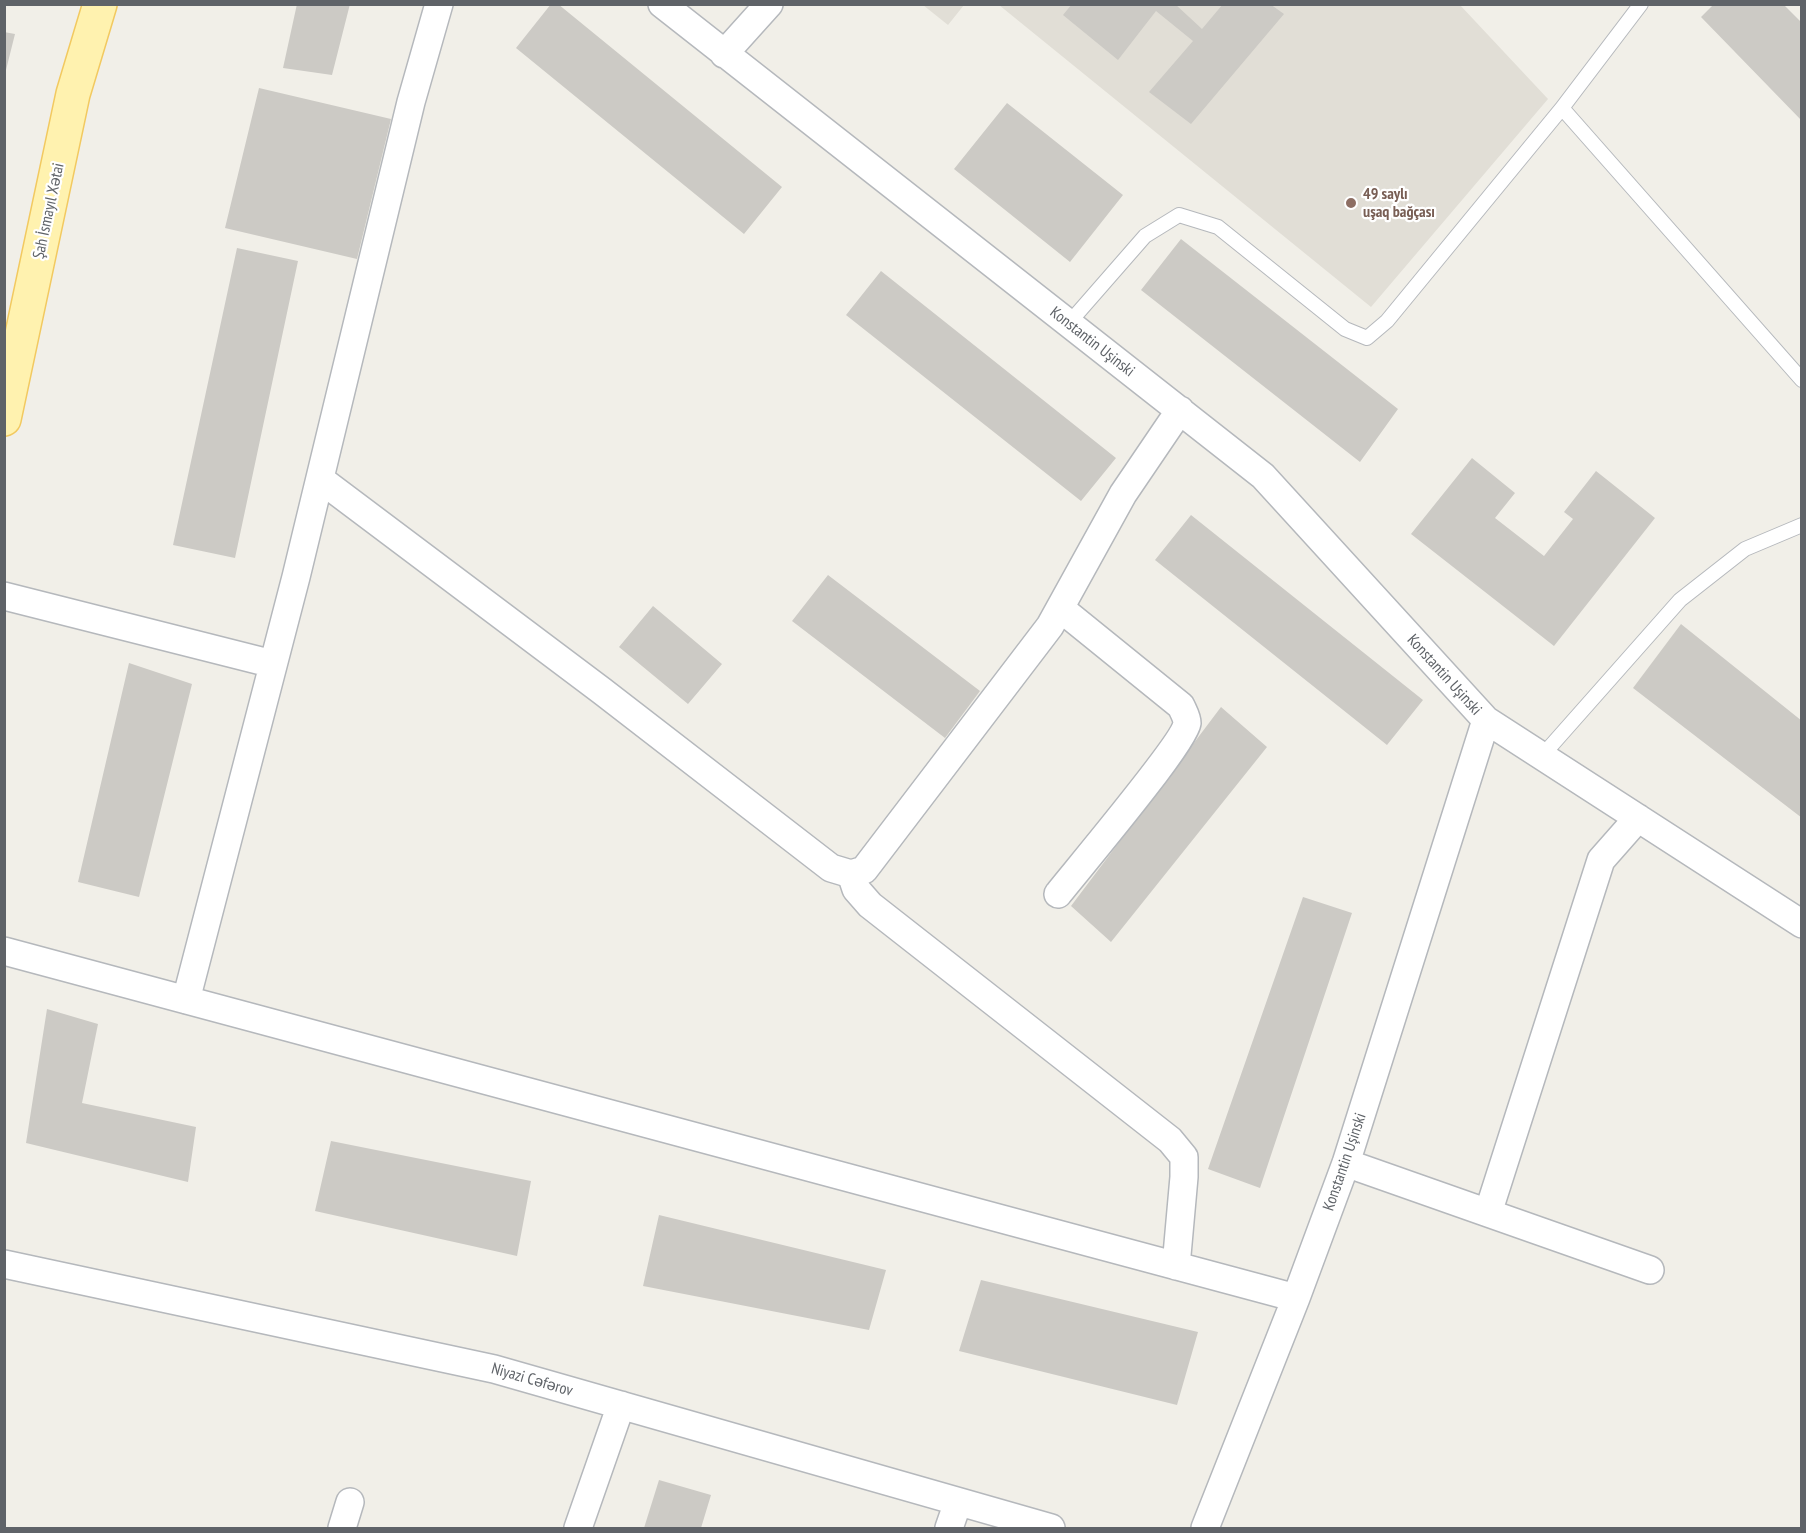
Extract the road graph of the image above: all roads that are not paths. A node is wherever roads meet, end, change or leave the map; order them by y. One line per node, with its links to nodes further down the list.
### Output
1 (100, 4): 8 (main road, Şah İsmayıl Xətai)
2 (439, 4): 13 (street)
3 (662, 4): 6 (street, Konstantin Uşinski)
4 (769, 4): 6 (street)
5 (1641, 4): 7 (lane)
6 (724, 54): 9 (street, Konstantin Uşinski)
7 (1562, 108): 9 (lane); 10 (lane)
8 (16, 315): 12 (main road, Şah İsmayıl Xətai)
9 (1069, 323): 11 (street, Konstantin Uşinski)
10 (1802, 380)
11 (1180, 410): 16 (street); 18 (street, Konstantin Uşinski)
12 (4, 419)
13 (320, 479): 17 (street); 21 (street)
14 (1802, 525): 19 (lane)
15 (4, 596): 17 (street)
16 (1060, 608): 21 (street); 22 (street)
17 (273, 664): 25 (street)
18 (1486, 720): 19 (street, Konstantin Uşinski); 26 (street, Konstantin Uşinski)
19 (1542, 756): 20 (street, Konstantin Uşinski)
20 (1638, 818): 23 (street, Konstantin Uşinski); 27 (street)
21 (851, 874): 29 (street)
22 (1058, 894)
23 (1802, 924)
24 (4, 951): 25 (street)
25 (186, 1000): 29 (street)
26 (1346, 1163): 27 (street); 31 (street, Konstantin Uşinski)
27 (1488, 1213): 30 (street)
28 (4, 1264): 32 (street, Niyazi Cəfərov)
29 (1176, 1266): 31 (street)
30 (1650, 1270)
31 (1296, 1298): 39 (street, Konstantin Uşinski)
32 (621, 1405): 34 (street, Niyazi Cəfərov); 36 (street)
33 (350, 1502): 35 (street)
34 (958, 1502): 37 (street); 38 (street, Niyazi Cəfərov)
35 (342, 1528)
36 (578, 1528)
37 (950, 1528)
38 (1051, 1528)
39 (1205, 1528)

